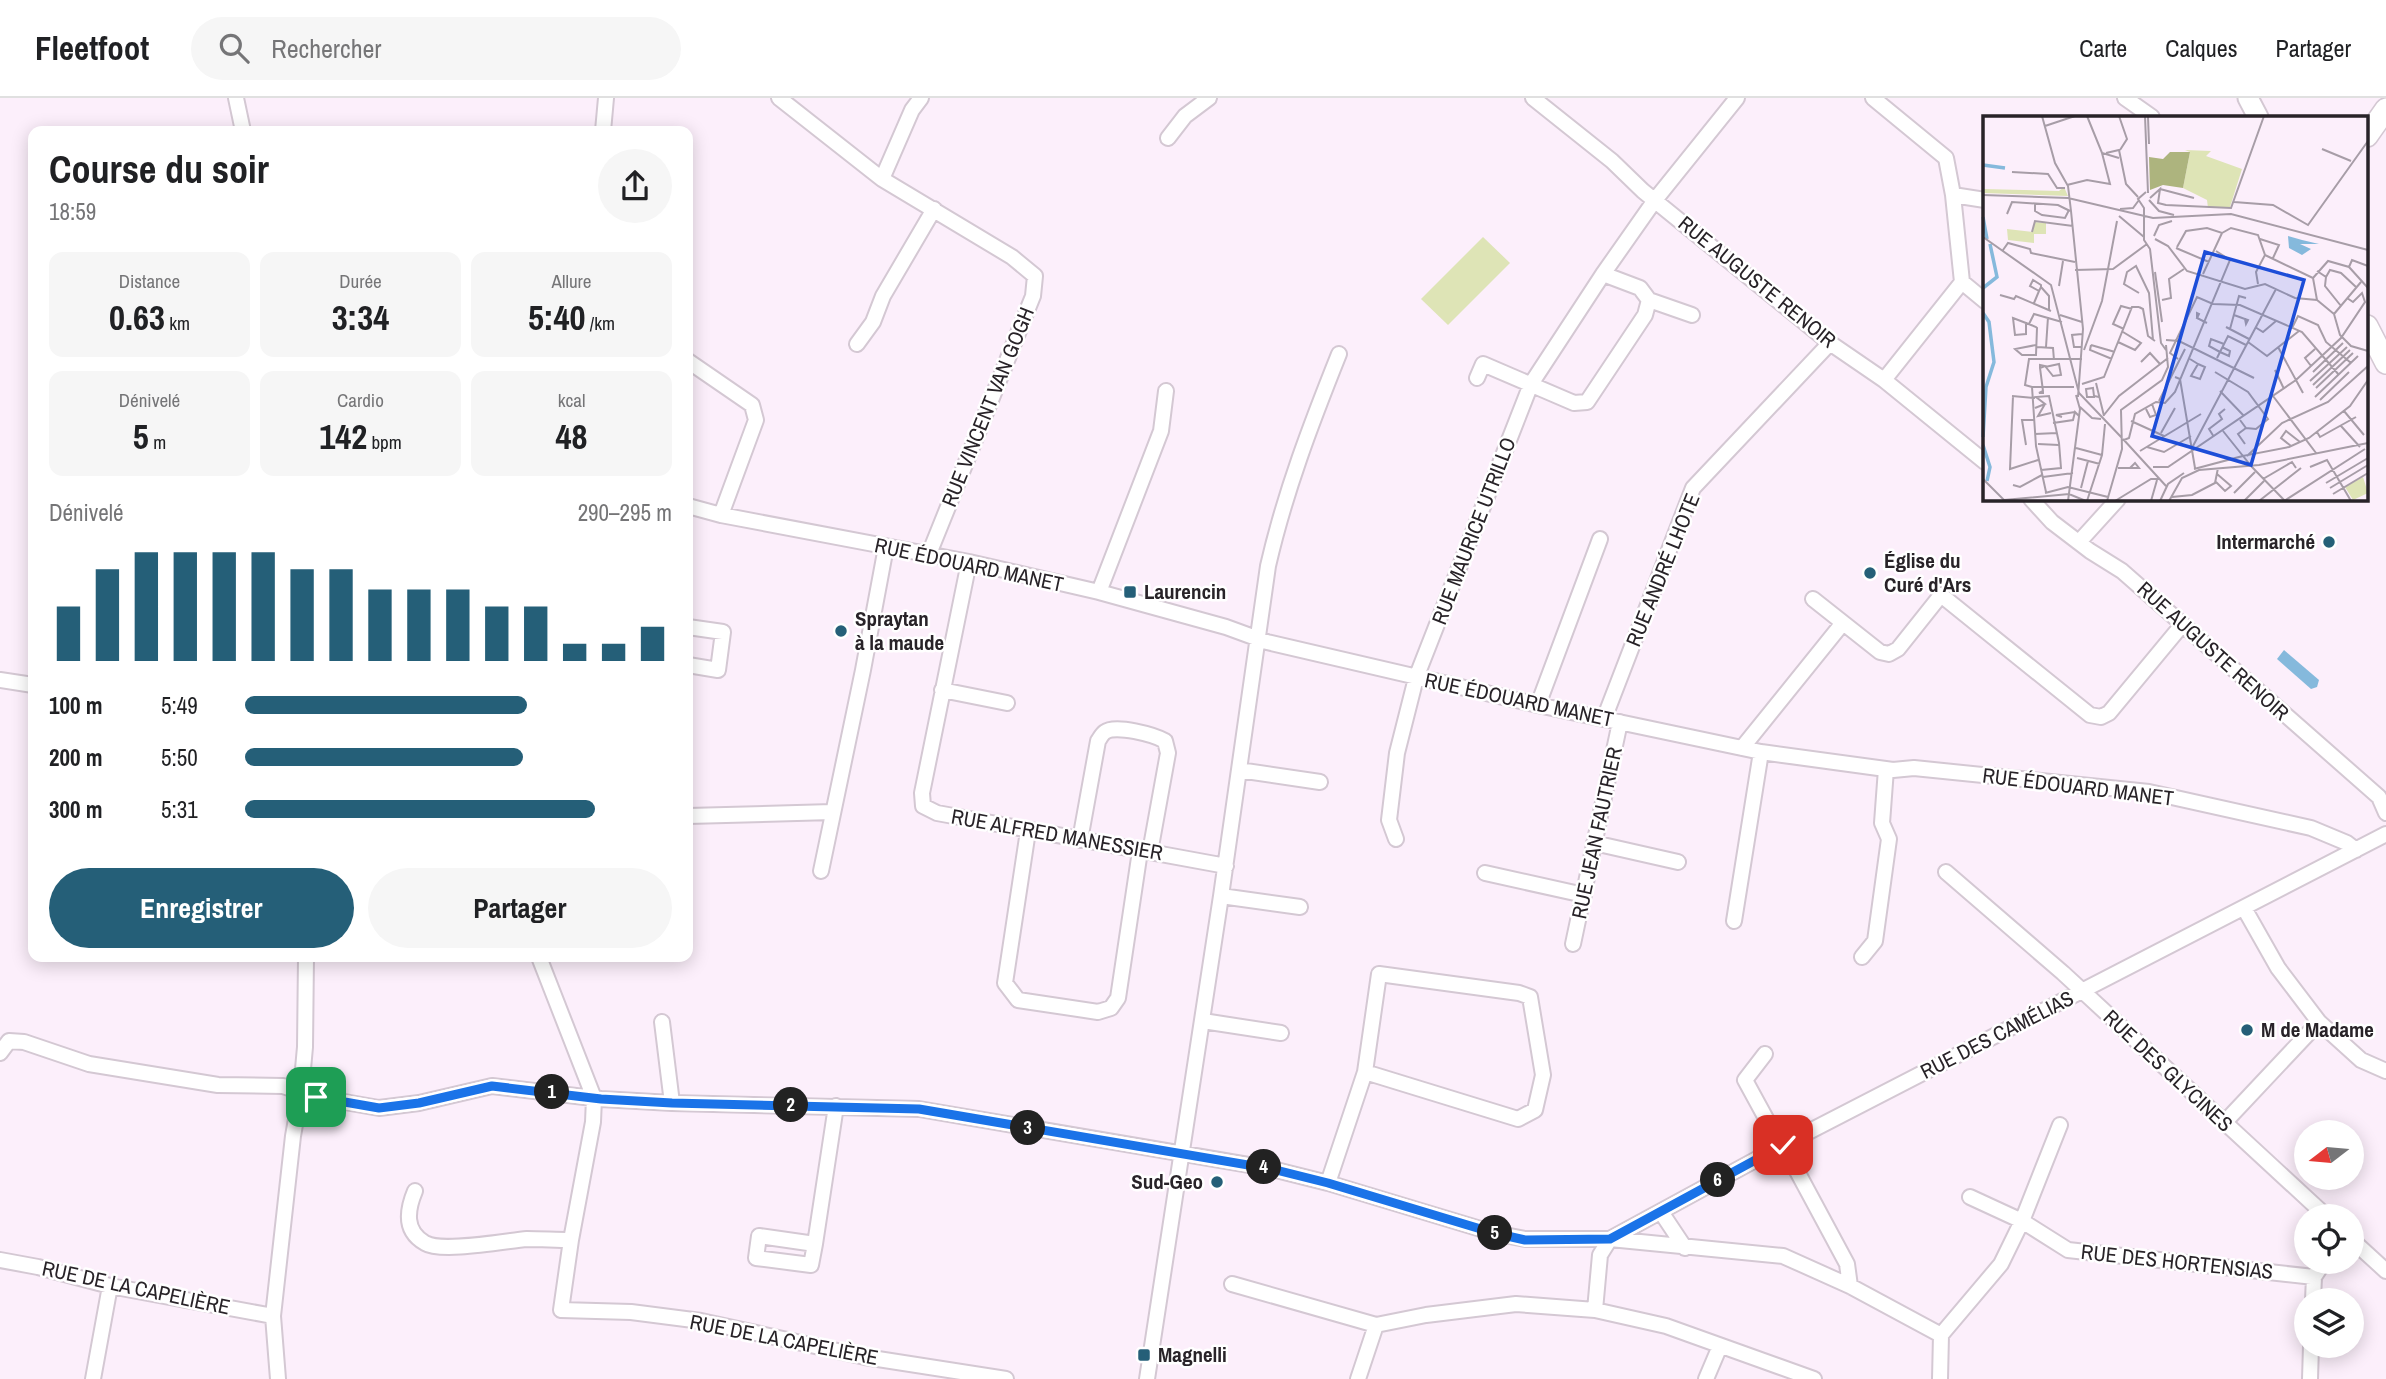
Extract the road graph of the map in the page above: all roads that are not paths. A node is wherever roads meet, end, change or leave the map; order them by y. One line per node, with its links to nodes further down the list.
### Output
1 (236, 98): 14 (street)
2 (606, 98): 15 (street)
3 (779, 98): 20 (street, RUE VINCENT VAN GOGH)
4 (921, 98): 20 (street)
5 (1209, 98): 18 (street)
6 (1533, 98): 23 (street, RUE AUGUSTE RENOIR)
7 (1737, 98): 23 (street, RUE MAURICE UTRILLO)
8 (1873, 98): 21 (street)
9 (2125, 98): 12 (street)
10 (2248, 98): 13 (street)
11 (2386, 109): 17 (main road)
12 (2151, 116)
13 (2257, 116)
14 (242, 126)
15 (603, 126)
16 (2386, 129): 19 (main road)
17 (2368, 136)
18 (1168, 138)
19 (2368, 138)
20 (882, 179): 24 (street, RUE VINCENT VAN GOGH)
21 (1953, 195): 22 (street); 26 (street)
22 (1983, 200)
23 (1655, 201): 25 (street, RUE MAURICE UTRILLO); 31 (street, RUE AUGUSTE RENOIR)
24 (933, 209): 32 (street); 48 (street, RUE VINCENT VAN GOGH)
25 (1603, 274): 28 (street); 38 (street, RUE MAURICE UTRILLO)
26 (1962, 282): 27 (street); 37 (street)
27 (1983, 299)
28 (1648, 300): 29 (street); 38 (street)
29 (1692, 315)
30 (2368, 328): 34 (main road)
31 (1830, 343): 37 (street, RUE AUGUSTE RENOIR); 63 (street, RUE ANDRÉ LHOTE)
32 (857, 344)
33 (1339, 354): 55 (street)
34 (2386, 363)
35 (693, 364): 44 (street)
36 (1477, 378): 38 (street)
37 (1884, 380): 40 (street, RUE AUGUSTE RENOIR)
38 (1531, 384): 57 (street, RUE MAURICE UTRILLO)
39 (1166, 391): 50 (street)
40 (1983, 459)
41 (2032, 500): 46 (street, RUE AUGUSTE RENOIR)
42 (2117, 500): 46 (street)
43 (693, 507): 44 (street, RUE ÉDOUARD MANET)
44 (721, 515): 47 (street, RUE ÉDOUARD MANET)
45 (1600, 539): 62 (street)
46 (2079, 542): 53 (street, RUE AUGUSTE RENOIR)
47 (886, 547): 48 (street, RUE ÉDOUARD MANET); 70 (street)
48 (929, 554): 49 (street, RUE ÉDOUARD MANET)
49 (969, 562): 50 (street, RUE ÉDOUARD MANET); 60 (street, RUE ALFRED MANESSIER)
50 (1099, 592): 55 (street, RUE ÉDOUARD MANET)
51 (1813, 599): 52 (street)
52 (1842, 624): 53 (street); 65 (street)
53 (2182, 625): 71 (street, RUE AUGUSTE RENOIR)
54 (693, 628): 56 (street)
55 (1258, 639): 57 (street, RUE ÉDOUARD MANET); 68 (street)
56 (693, 666)
57 (1416, 678): 62 (street, RUE ÉDOUARD MANET); 75 (street, RUE MAURICE UTRILLO)
58 (0, 680): 59 (street)
59 (28, 684)
60 (942, 690): 61 (street); 73 (street, RUE ALFRED MANESSIER)
61 (1007, 703)
62 (1538, 705): 63 (street, RUE ÉDOUARD MANET)
63 (1604, 719): 64 (street, RUE ÉDOUARD MANET)
64 (1620, 722): 65 (street, RUE ÉDOUARD MANET); 77 (street, RUE JEAN FAUTRIER)
65 (1742, 748): 66 (street, RUE ÉDOUARD MANET)
66 (1762, 752): 67 (street, RUE ÉDOUARD MANET); 89 (street)
67 (1886, 769): 78 (street, RUE ÉDOUARD MANET); 91 (street)
68 (1239, 770): 69 (street); 81 (street)
69 (1320, 782)
70 (832, 812): 72 (street); 82 (street)
71 (2386, 813)
72 (693, 816)
73 (1028, 831): 76 (street, RUE ALFRED MANESSIER); 79 (street)
74 (2386, 834): 78 (street, RUE DES CAMÉLIAS)
75 (1396, 839)
76 (1080, 840): 79 (street, RUE ALFRED MANESSIER); 79 (street)
77 (1594, 843): 80 (street); 85 (street, RUE JEAN FAUTRIER)
78 (2356, 850): 88 (street, RUE DES CAMÉLIAS)
79 (1145, 852): 81 (street, RUE ALFRED MANESSIER)
80 (1678, 862)
81 (1226, 866): 86 (street)
82 (821, 871)
83 (1947, 872): 94 (street, RUE DES GLYCINES)
84 (1485, 873): 85 (street)
85 (1584, 895): 90 (street, RUE JEAN FAUTRIER)
86 (1221, 896): 87 (street); 95 (street)
87 (1300, 907)
88 (2244, 908): 94 (street, RUE DES CAMÉLIAS); 97 (street)
89 (1734, 921)
90 (1573, 944)
91 (1862, 957)
92 (306, 962): 103 (street)
93 (540, 962): 104 (street)
94 (2082, 991): 107 (street, RUE DES GLYCINES); 109 (street, RUE DES CAMÉLIAS)
95 (1203, 1021): 98 (street); 110 (street)
96 (662, 1022): 105 (street)
97 (2319, 1022): 101 (street); 107 (street)
98 (1281, 1033)
99 (5, 1047): 103 (street)
100 (1765, 1054): 109 (street)
101 (2386, 1071)
102 (1365, 1072): 102 (street); 111 (street)
103 (301, 1091): 104 (street); 131 (street)
104 (594, 1098): 105 (street); 118 (street)
105 (672, 1103): 106 (street)
106 (836, 1106): 110 (street); 119 (street)
107 (2224, 1123): 114 (street, RUE DES GLYCINES)
108 (2060, 1125): 116 (street)
109 (1783, 1145): 115 (street, RUE DES CAMÉLIAS); 128 (street)
110 (1183, 1154): 111 (street); 140 (street)
111 (1328, 1183): 117 (street)
112 (415, 1191): 118 (street)
113 (1970, 1197): 116 (street, RUE DES HORTENSIAS)
114 (2313, 1204)
115 (1661, 1212): 117 (street, RUE DES CAMÉLIAS); 120 (street)
116 (2022, 1221): 125 (street, RUE DES HORTENSIAS); 133 (street)
117 (1610, 1239): 120 (street); 130 (street)
118 (571, 1240): 136 (street, RUE DE LA CAPELIÈRE)
119 (815, 1244)
120 (1685, 1248): 128 (street)
121 (2364, 1251): 123 (street)
122 (0, 1261): 127 (street, RUE DE LA CAPELIÈRE)
123 (2386, 1271)
124 (2316, 1274): 125 (street)
125 (2314, 1277): 129 (street)
126 (1232, 1284): 132 (street)
127 (110, 1286): 131 (street, RUE DE LA CAPELIÈRE); 137 (street)
128 (1850, 1286): 133 (street)
129 (2314, 1288)
130 (1595, 1310): 132 (street); 134 (street)
131 (273, 1316): 138 (street)
132 (1376, 1325): 141 (street)
133 (1941, 1335): 144 (street)
134 (1720, 1346): 142 (street); 143 (street)
135 (2311, 1358): 145 (street)
136 (954, 1375): 139 (street, RUE DE LA CAPELIÈRE)
137 (93, 1379)
138 (278, 1379)
139 (1006, 1379)
140 (1147, 1379)
141 (1358, 1379)
142 (1706, 1379)
143 (1814, 1379)
144 (1940, 1379)
145 (2310, 1379)

